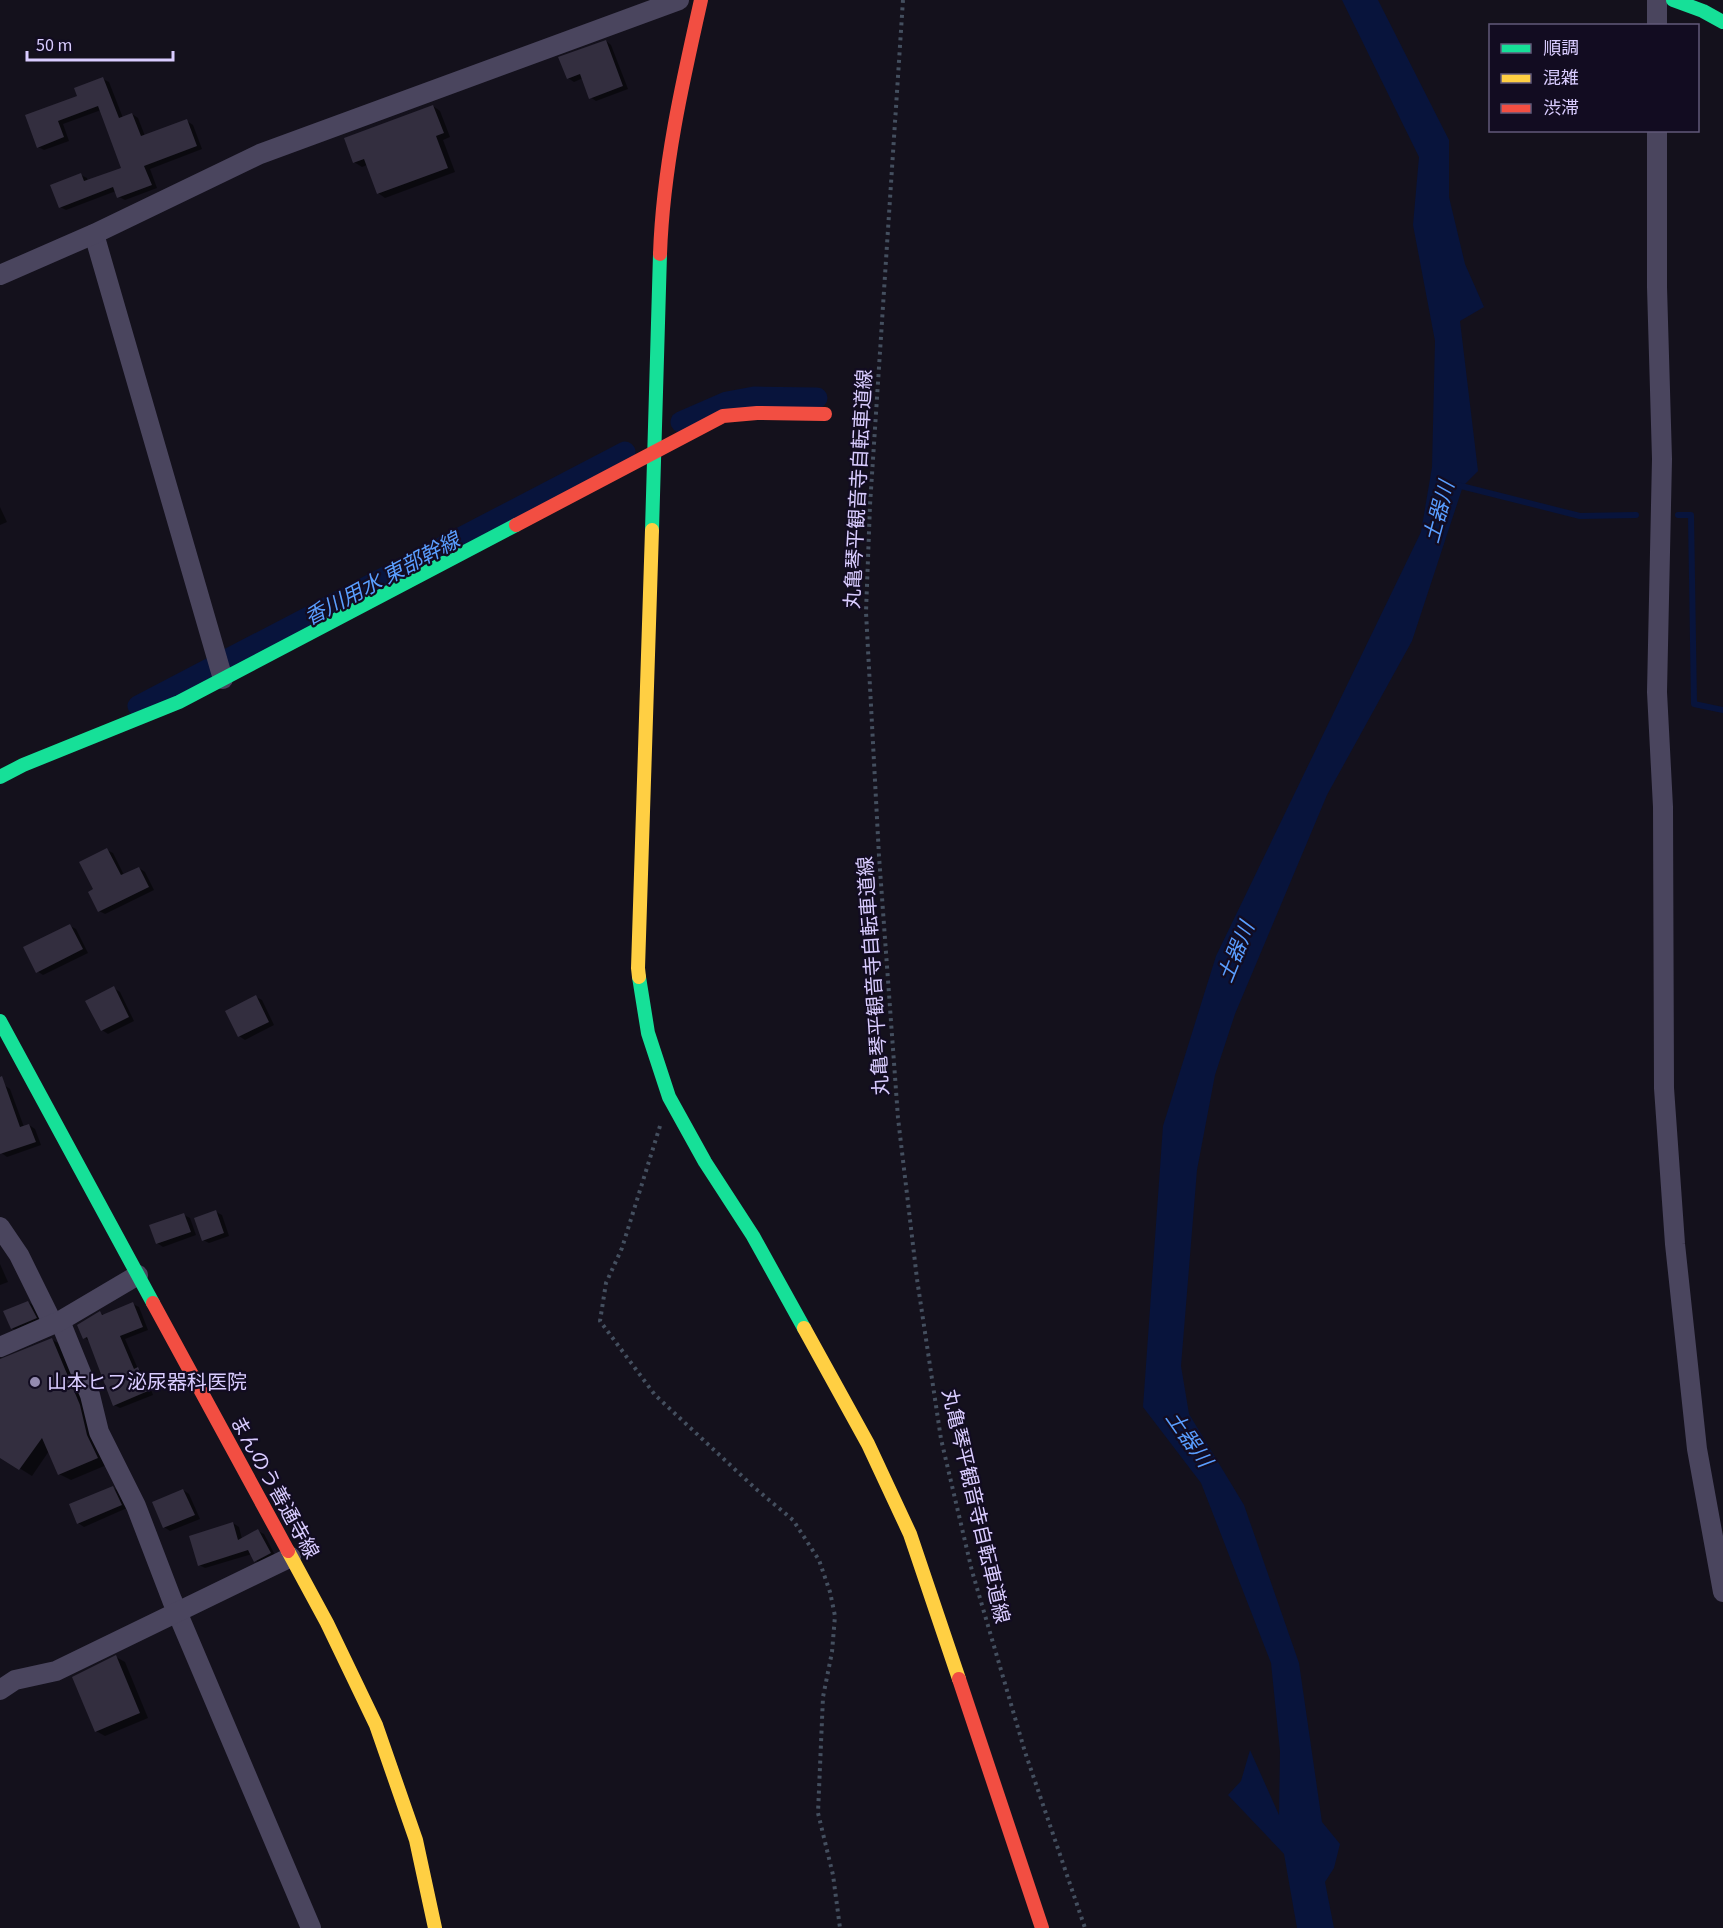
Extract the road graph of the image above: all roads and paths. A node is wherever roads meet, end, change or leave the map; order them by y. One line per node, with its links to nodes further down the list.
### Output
1 (679, 0): 9 (street)
2 (701, 0): 12 (street)
3 (903, 0): 29 (path, 丸亀琴平観音寺自転車道線)
4 (1657, 0): 7 (street)
5 (1673, 0): 6 (street)
6 (1723, 22)
7 (1657, 24)
8 (1657, 132): 22 (street)
9 (94, 234): 10 (street); 13 (street)
10 (0, 276)
11 (825, 414): 12 (street)
12 (654, 452): 13 (street); 16 (street)
13 (223, 679): 14 (street)
14 (0, 777)
15 (0, 1021): 18 (street, まんのう善通寺線)
16 (669, 1097): 27 (path); 28 (street)
17 (0, 1227): 19 (street)
18 (138, 1275): 19 (street); 21 (street, まんのう善通寺線)
19 (56, 1323): 20 (street); 23 (street)
20 (0, 1347)
21 (291, 1557): 23 (street); 26 (street, まんのう善通寺線)
22 (1723, 1592)
23 (177, 1613): 24 (street); 25 (street)
24 (0, 1690)
25 (311, 1928)
26 (435, 1928)
27 (840, 1928)
28 (1042, 1928)
29 (1085, 1928)

